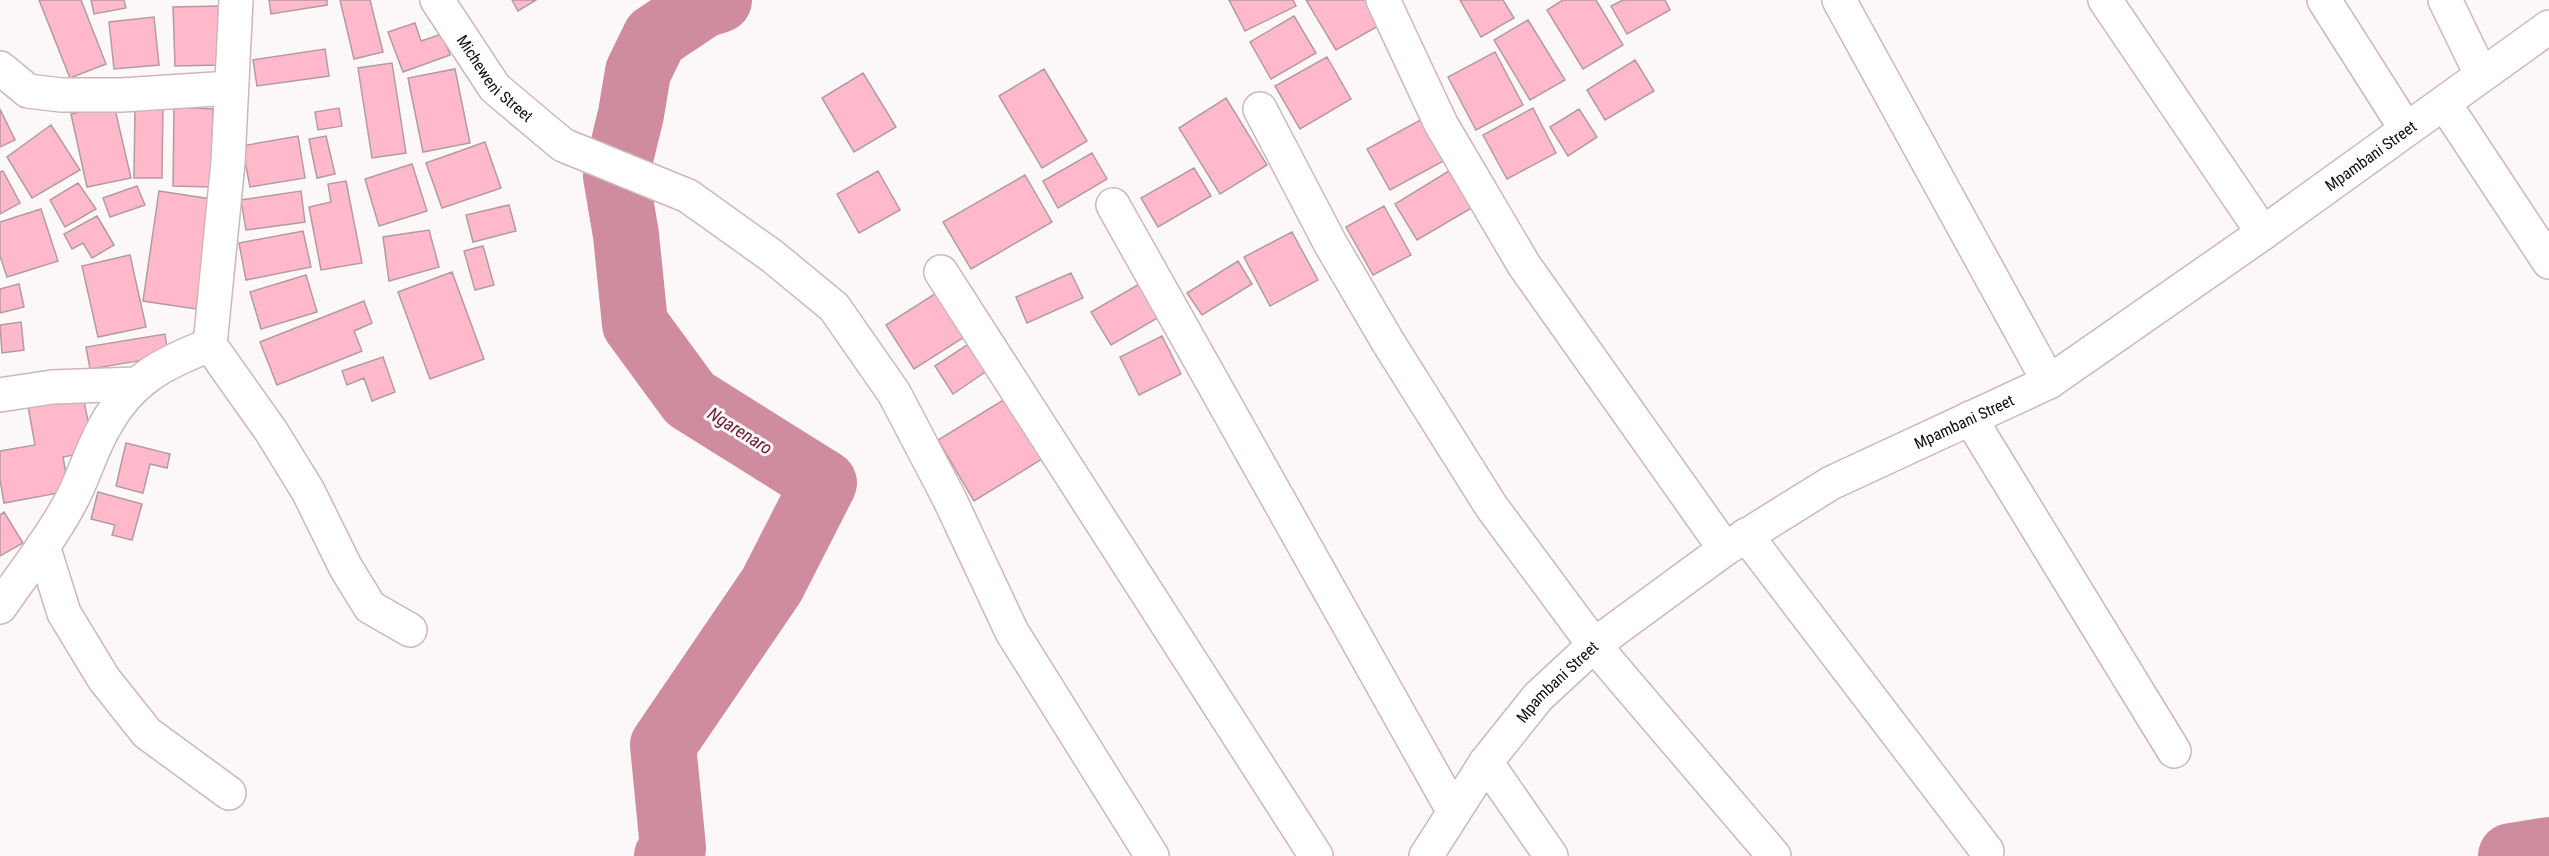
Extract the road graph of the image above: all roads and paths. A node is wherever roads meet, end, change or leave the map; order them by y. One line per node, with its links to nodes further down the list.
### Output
1 (236, 0): 12 (street)
2 (437, 0): 35 (street, Micheweni Street)
3 (1383, 0): 25 (street)
4 (1839, 0): 21 (street)
5 (2104, 0): 17 (street)
6 (2324, 0): 15 (street)
7 (2445, 0): 11 (street)
8 (2549, 27): 9 (street, Mpambani Street)
9 (2534, 50): 11 (street, Mpambani Street)
10 (0, 68): 12 (street)
11 (2481, 74): 13 (street, Mpambani Street)
12 (231, 88): 20 (street)
13 (2444, 102): 15 (street, Mpambani Street); 18 (street)
14 (1260, 109): 29 (street)
15 (2406, 129): 17 (street, Mpambani Street)
16 (1113, 205): 33 (street)
17 (2263, 233): 21 (street, Mpambani Street)
18 (2549, 262)
19 (941, 272): 36 (street)
20 (210, 345): 22 (street); 28 (street)
21 (2049, 382): 24 (street, Mpambani Street)
22 (136, 384): 23 (street); 26 (street)
23 (0, 395)
24 (1970, 418): 25 (street, Mpambani Street); 30 (street)
25 (1736, 542): 29 (street, Mpambani Street); 34 (street)
26 (43, 546): 27 (street); 32 (street)
27 (0, 607)
28 (410, 630)
29 (1594, 645): 31 (street, Mpambani Street); 39 (street)
30 (2174, 751)
31 (1486, 762): 33 (street, Mpambani Street); 38 (street)
32 (229, 793)
33 (1454, 812): 37 (street, Mpambani Street)
34 (1987, 851)
35 (1152, 856)
36 (1316, 856)
37 (1426, 856)
38 (1551, 856)
39 (1774, 856)

